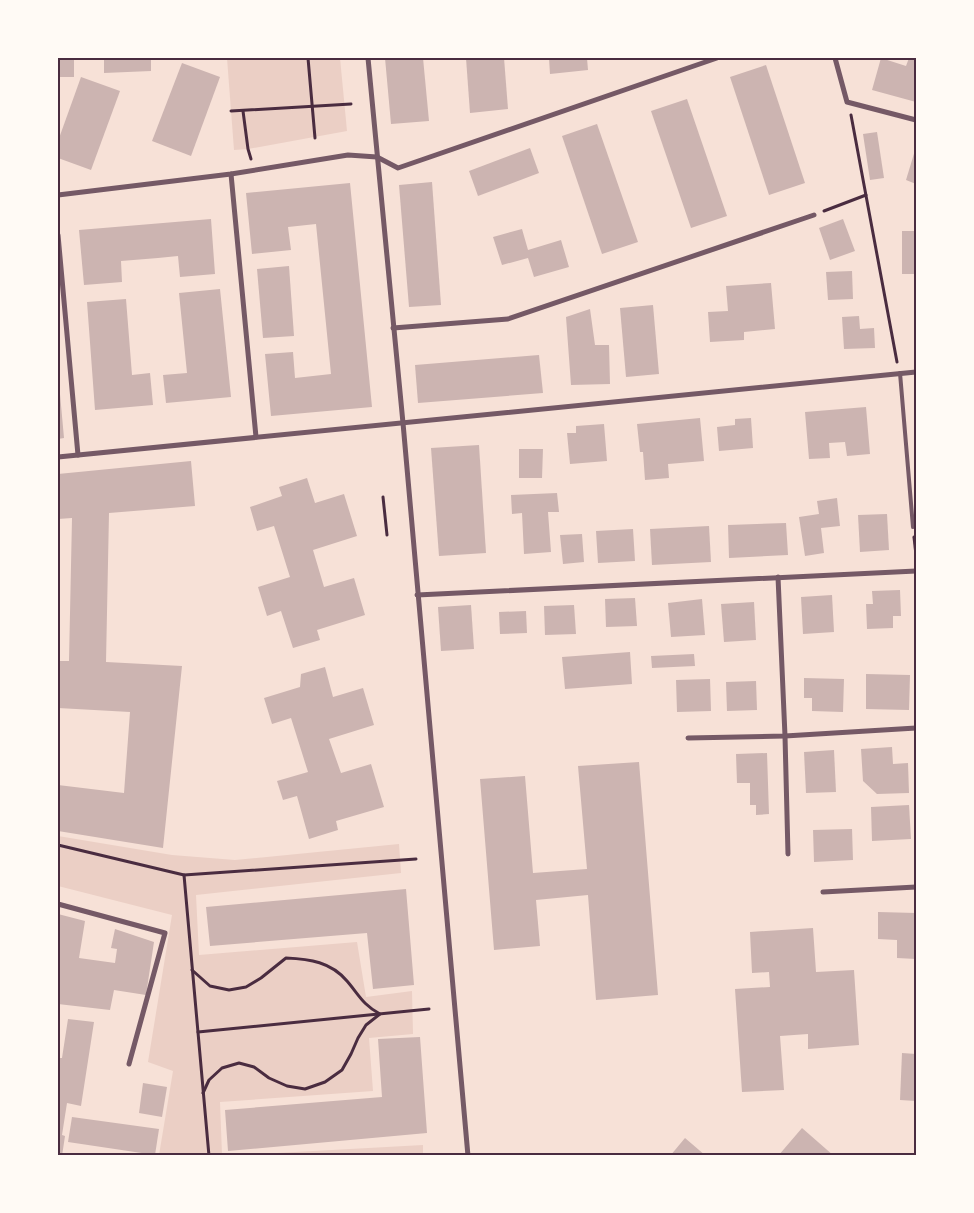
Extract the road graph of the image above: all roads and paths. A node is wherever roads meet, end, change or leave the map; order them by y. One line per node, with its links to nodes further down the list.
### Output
1 (308, 58): 7 (path)
2 (368, 58): 12 (street)
3 (717, 58): 12 (street)
4 (835, 58): 5 (street)
5 (847, 102): 10 (street); 16 (path)
6 (352, 104): 7 (path)
7 (312, 106): 8 (path); 11 (path)
8 (243, 110): 9 (path); 13 (path)
9 (231, 111)
10 (916, 120)
11 (315, 138)
12 (377, 157): 13 (street); 19 (street)
13 (254, 170): 14 (street)
14 (231, 174): 15 (street); 23 (street)
15 (58, 195)
16 (866, 195): 17 (path); 21 (path)
17 (814, 215): 19 (street)
18 (58, 236): 24 (street)
19 (393, 328): 22 (street)
20 (916, 372): 21 (street)
21 (900, 373): 22 (street); 27 (lane)
22 (403, 423): 23 (street); 31 (street)
23 (256, 437): 24 (street)
24 (78, 455): 25 (street)
25 (58, 457)
26 (383, 497): 28 (path)
27 (913, 527)
28 (387, 535)
29 (916, 571): 30 (street)
30 (778, 577): 31 (street); 33 (street)
31 (417, 595): 49 (street)
32 (916, 728): 33 (street)
33 (785, 736): 34 (street); 36 (street)
34 (688, 738)
35 (58, 845): 38 (path)
36 (788, 854)
37 (416, 859): 38 (path)
38 (184, 876): 42 (path)
39 (916, 887): 40 (street)
40 (823, 892)
41 (58, 904): 46 (street)
42 (192, 970): 44 (path); 45 (path)
43 (429, 1009): 44 (path)
44 (380, 1014): 45 (path); 47 (path)
45 (198, 1032): 47 (path)
46 (129, 1064)
47 (203, 1093): 48 (path)
48 (209, 1156)
49 (468, 1156)

